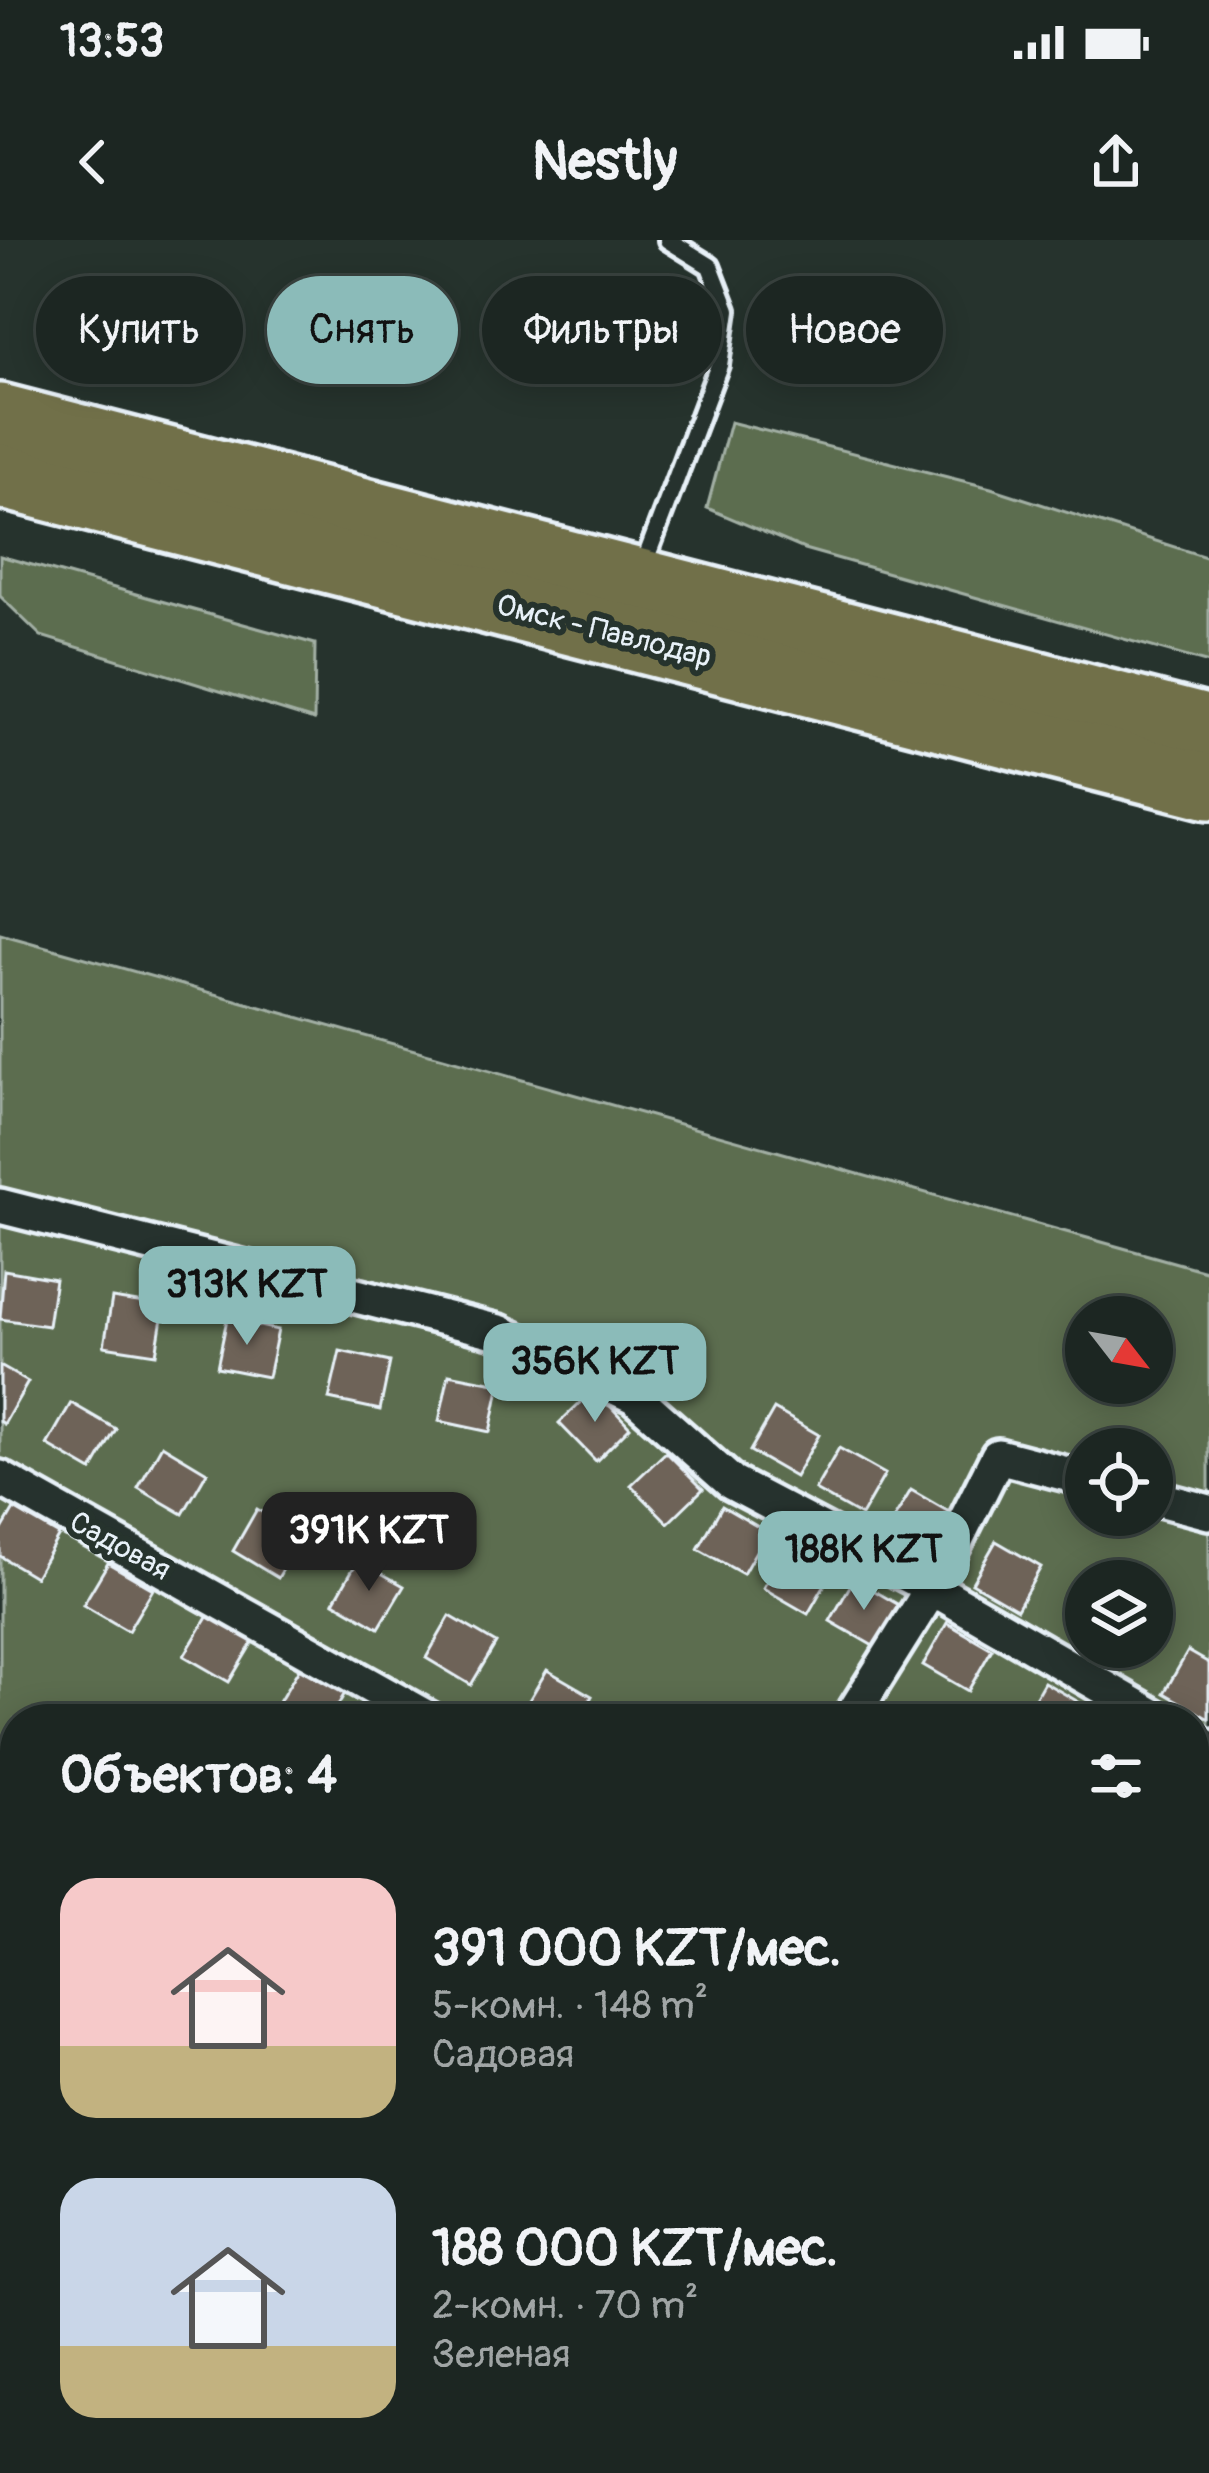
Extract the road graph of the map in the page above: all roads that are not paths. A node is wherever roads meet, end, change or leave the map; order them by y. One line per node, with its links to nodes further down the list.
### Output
1 (668, 240): 4 (lane)
2 (0, 416): 4 (highway, Омск - Павлодар)
3 (0, 476): 6 (highway, Омск - Павлодар)
4 (637, 581): 5 (highway, Омск - Павлодар)
5 (1209, 728)
6 (1209, 788)
7 (0, 1206): 12 (street)
8 (1065, 1474): 12 (street)
9 (0, 1478): 13 (street, Садовая)
10 (1173, 1503): 11 (street)
11 (1209, 1512)
12 (932, 1588): 14 (street); 15 (street)
13 (402, 1704)
14 (859, 1704)
15 (1133, 1704)

